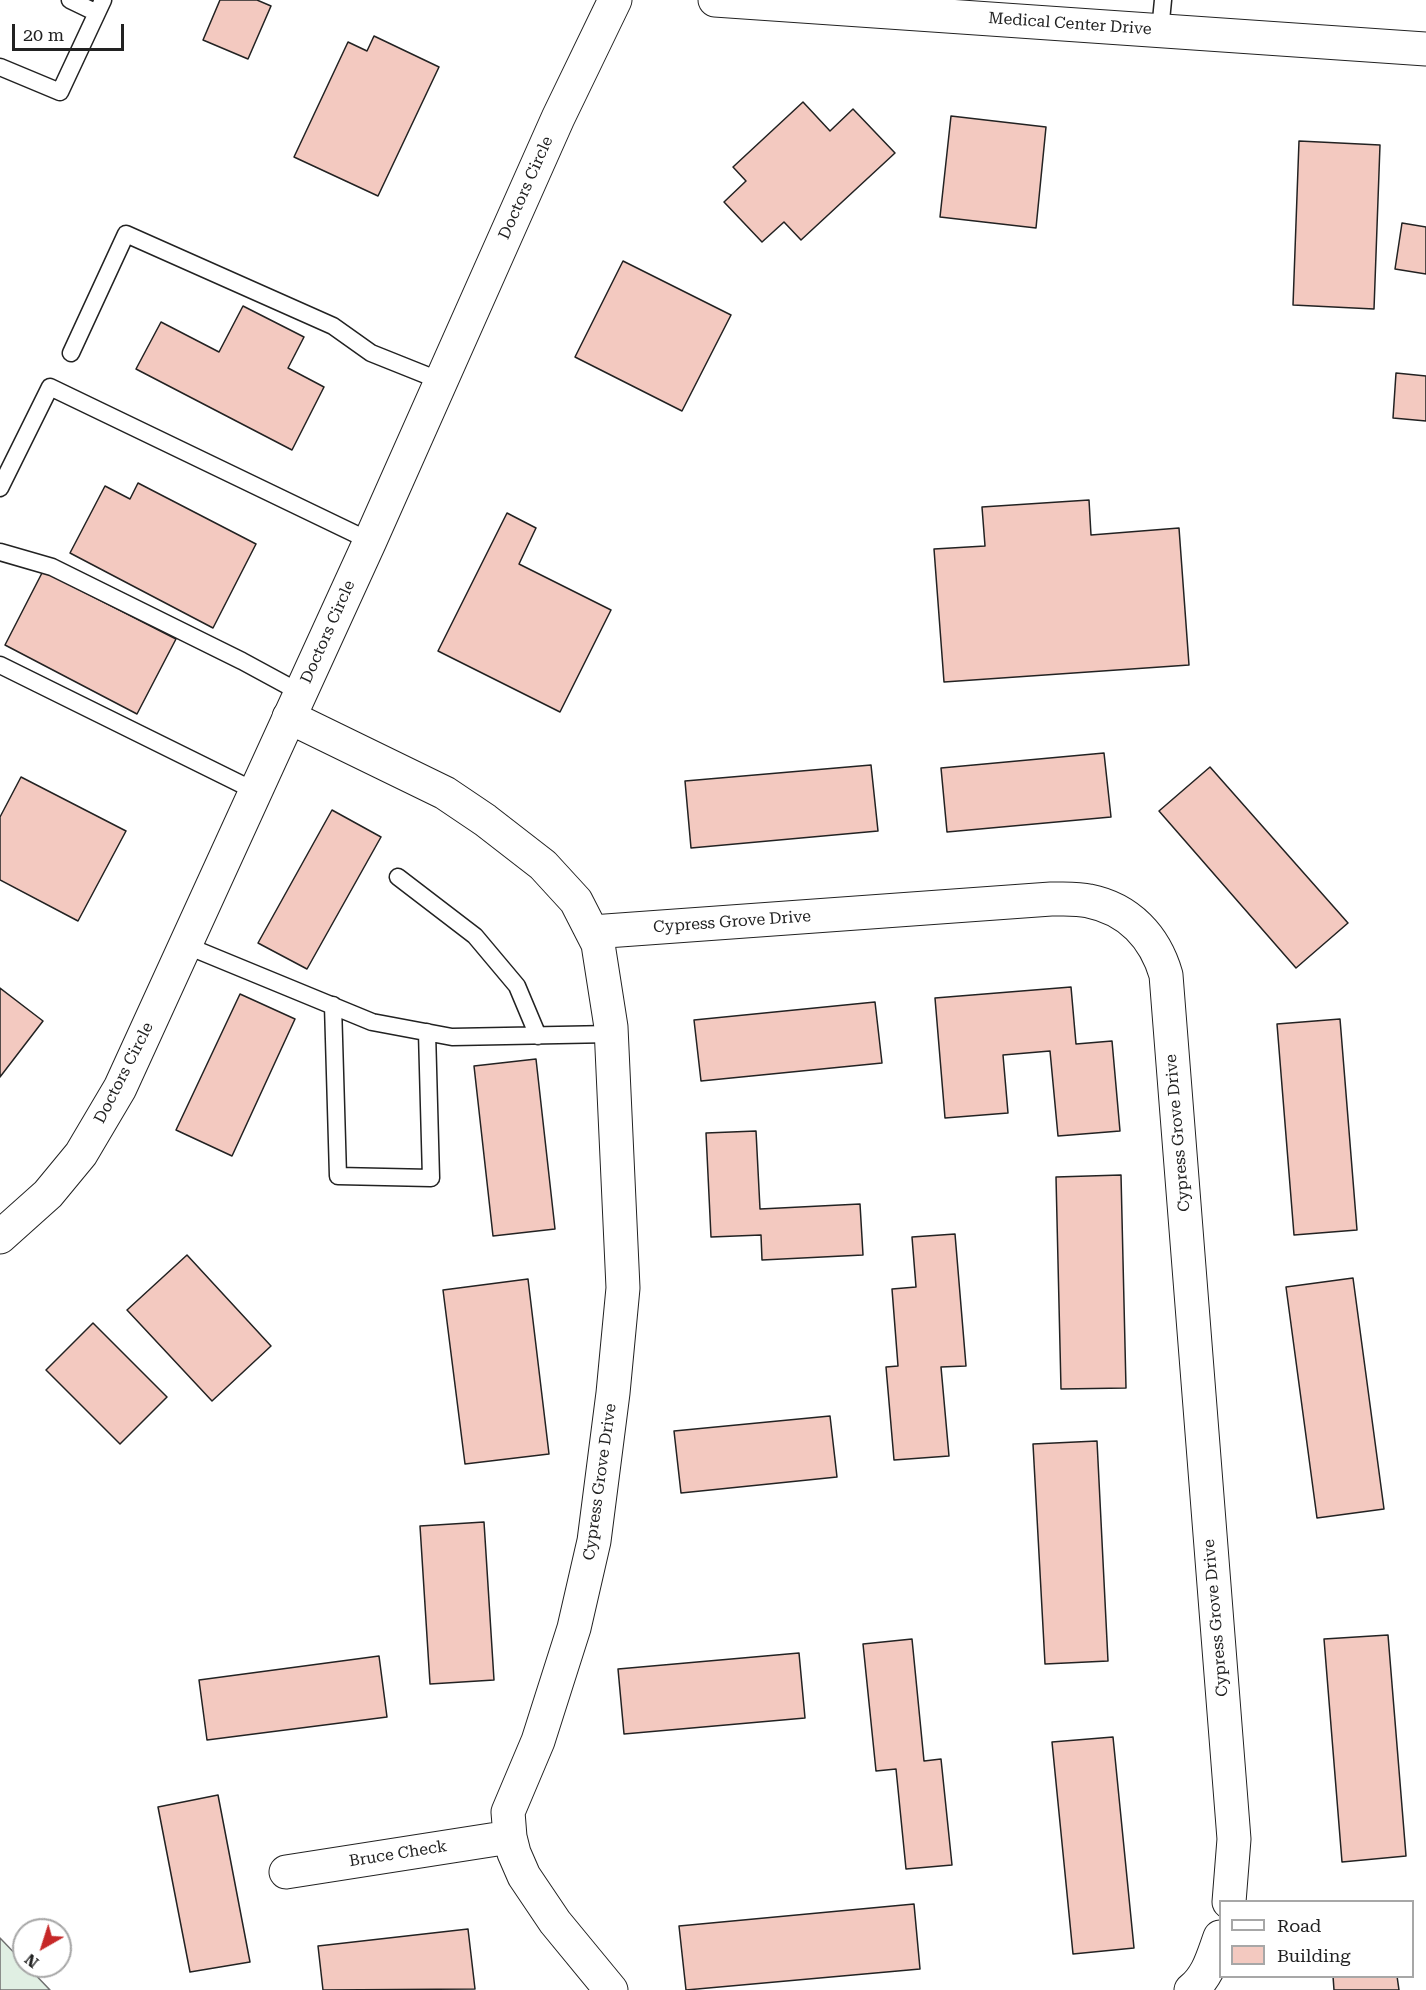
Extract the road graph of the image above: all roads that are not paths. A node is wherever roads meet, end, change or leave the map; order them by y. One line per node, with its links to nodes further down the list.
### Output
1 (70, 0): 4 (lane)
2 (615, 0): 9 (street, Doctors Circle)
3 (715, 0): 5 (street, Medical Center Drive)
4 (100, 7): 7 (lane)
5 (1162, 15): 6 (street, Medical Center Drive)
6 (1426, 49)
7 (0, 66)
8 (70, 353): 9 (lane)
9 (441, 381): 11 (street, Doctors Circle)
10 (0, 488): 11 (lane)
11 (370, 541): 14 (street, Doctors Circle)
12 (0, 552): 14 (lane)
13 (0, 665): 15 (lane)
14 (295, 705): 15 (street, Doctors Circle); 17 (street, Cypress Grove Drive)
15 (255, 791): 18 (street, Doctors Circle)
16 (398, 877): 22 (lane)
17 (592, 932): 21 (street, Cypress Grove Drive); 26 (street, Cypress Grove Drive)
18 (185, 945): 19 (lane); 23 (street, Doctors Circle)
19 (333, 1005): 20 (lane); 20 (lane)
20 (427, 1032): 22 (lane)
21 (612, 1034): 22 (lane); 24 (street, Cypress Grove Drive)
22 (538, 1036)
23 (0, 1237)
24 (510, 1837): 25 (street, Bruce Check); 28 (street, Cypress Grove Drive)
25 (286, 1872)
26 (1229, 1900)
27 (1219, 1942): 29 (street)
28 (611, 1990)
29 (1191, 1990)

